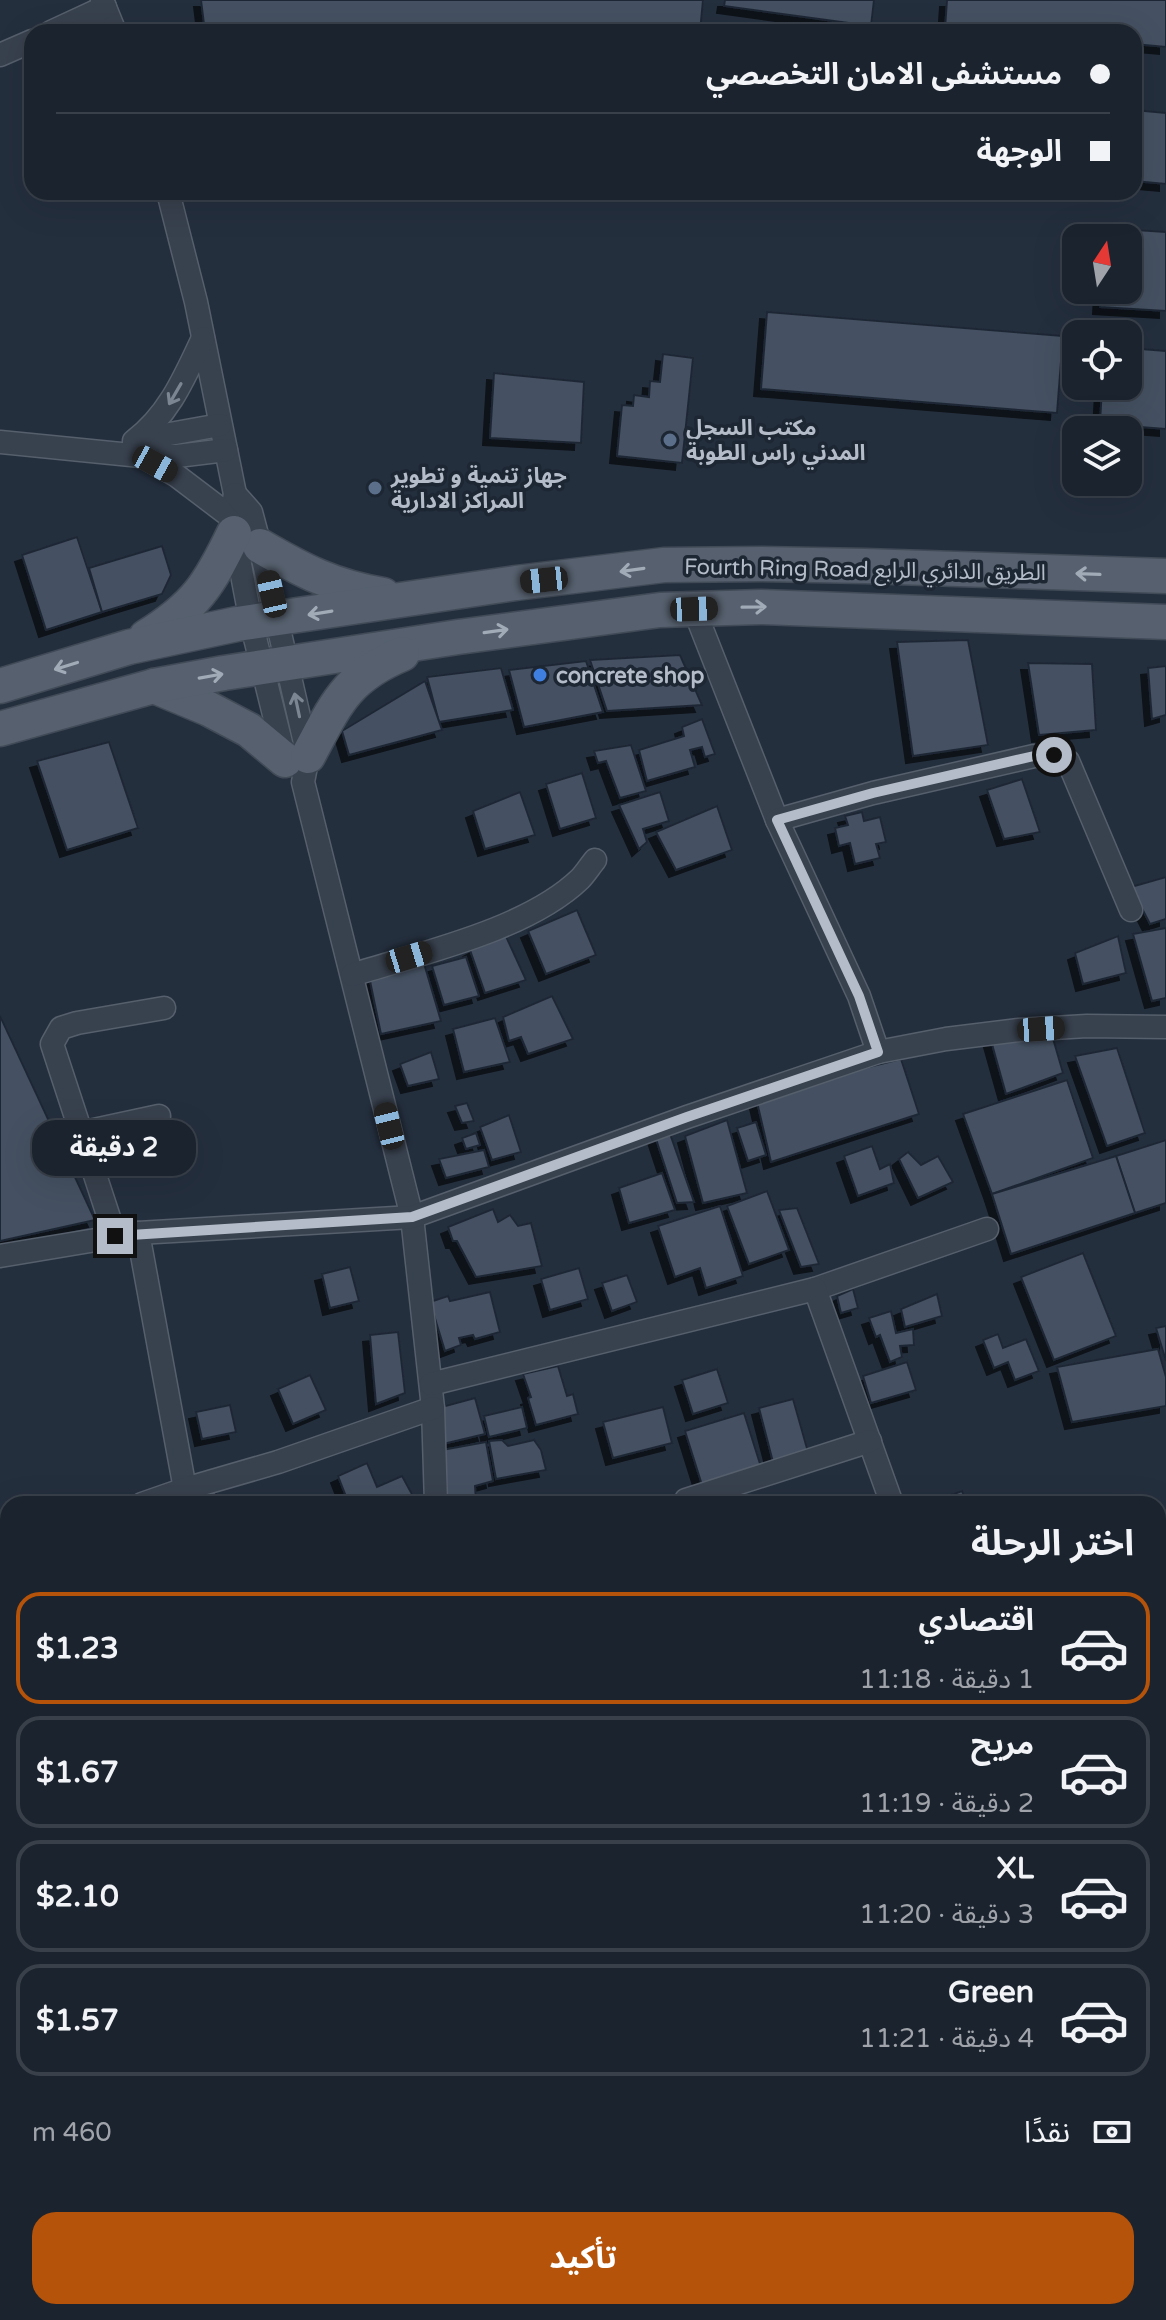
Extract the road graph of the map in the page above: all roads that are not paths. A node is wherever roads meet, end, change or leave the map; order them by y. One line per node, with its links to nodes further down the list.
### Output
1 (104, 4): 2 (street); 3 (street)
2 (66, 24)
3 (112, 24)
4 (24, 44): 5 (street)
5 (0, 55)
6 (170, 200): 7 (street)
7 (203, 338): 8 (street); 10 (street, one-way to 10)
8 (220, 425): 10 (street); 11 (street)
9 (0, 442): 10 (street)
10 (138, 448): 11 (street); 12 (street)
11 (226, 450): 12 (street)
12 (240, 522): 14 (main road); 16 (street); 19 (main road)
13 (1166, 576): 14 (main road, Fourth Ring Road الطريق الدائري الرابع, one-way to 14)
14 (412, 599): 16 (main road, Fourth Ring Road الطريق الدائري الرابع, one-way to 16)
15 (694, 609): 17 (main road, Fourth Ring Road الطريق الدائري الرابع, one-way to 17); 18 (main road, Fourth Ring Road الطريق الدائري الرابع, one-way to 15); 25 (street)
16 (264, 620): 19 (main road, Fourth Ring Road الطريق الدائري الرابع); 20 (street)
17 (1166, 622)
18 (458, 637): 20 (main road, Fourth Ring Road الطريق الدائري الرابع); 24 (main road)
19 (129, 647): 21 (main road, Fourth Ring Road الطريق الدائري الرابع, one-way to 21)
20 (274, 666): 22 (main road, Fourth Ring Road الطريق الدائري الرابع, one-way to 20); 24 (street)
21 (0, 686)
22 (154, 686): 23 (main road, Fourth Ring Road الطريق الدائري الرابع); 24 (main road)
23 (0, 729)
24 (298, 766): 28 (street)
25 (777, 820): 27 (street); 31 (street)
26 (595, 860): 28 (street)
27 (1131, 910)
28 (352, 975): 34 (street)
29 (164, 1008): 33 (street)
30 (1166, 1027): 31 (street)
31 (878, 1052): 34 (street)
32 (159, 1116): 33 (street)
33 (80, 1133): 36 (street)
34 (412, 1217): 36 (street); 39 (street)
35 (987, 1229): 38 (street)
36 (126, 1235): 37 (street); 42 (street)
37 (0, 1256)
38 (815, 1289): 39 (street); 41 (street)
39 (431, 1384): 40 (street)
40 (433, 1408): 42 (street); 44 (street)
41 (870, 1441): 45 (street); 46 (street)
42 (185, 1489): 43 (street)
43 (165, 1496)
44 (436, 1496)
45 (698, 1496)
46 (889, 1496)

